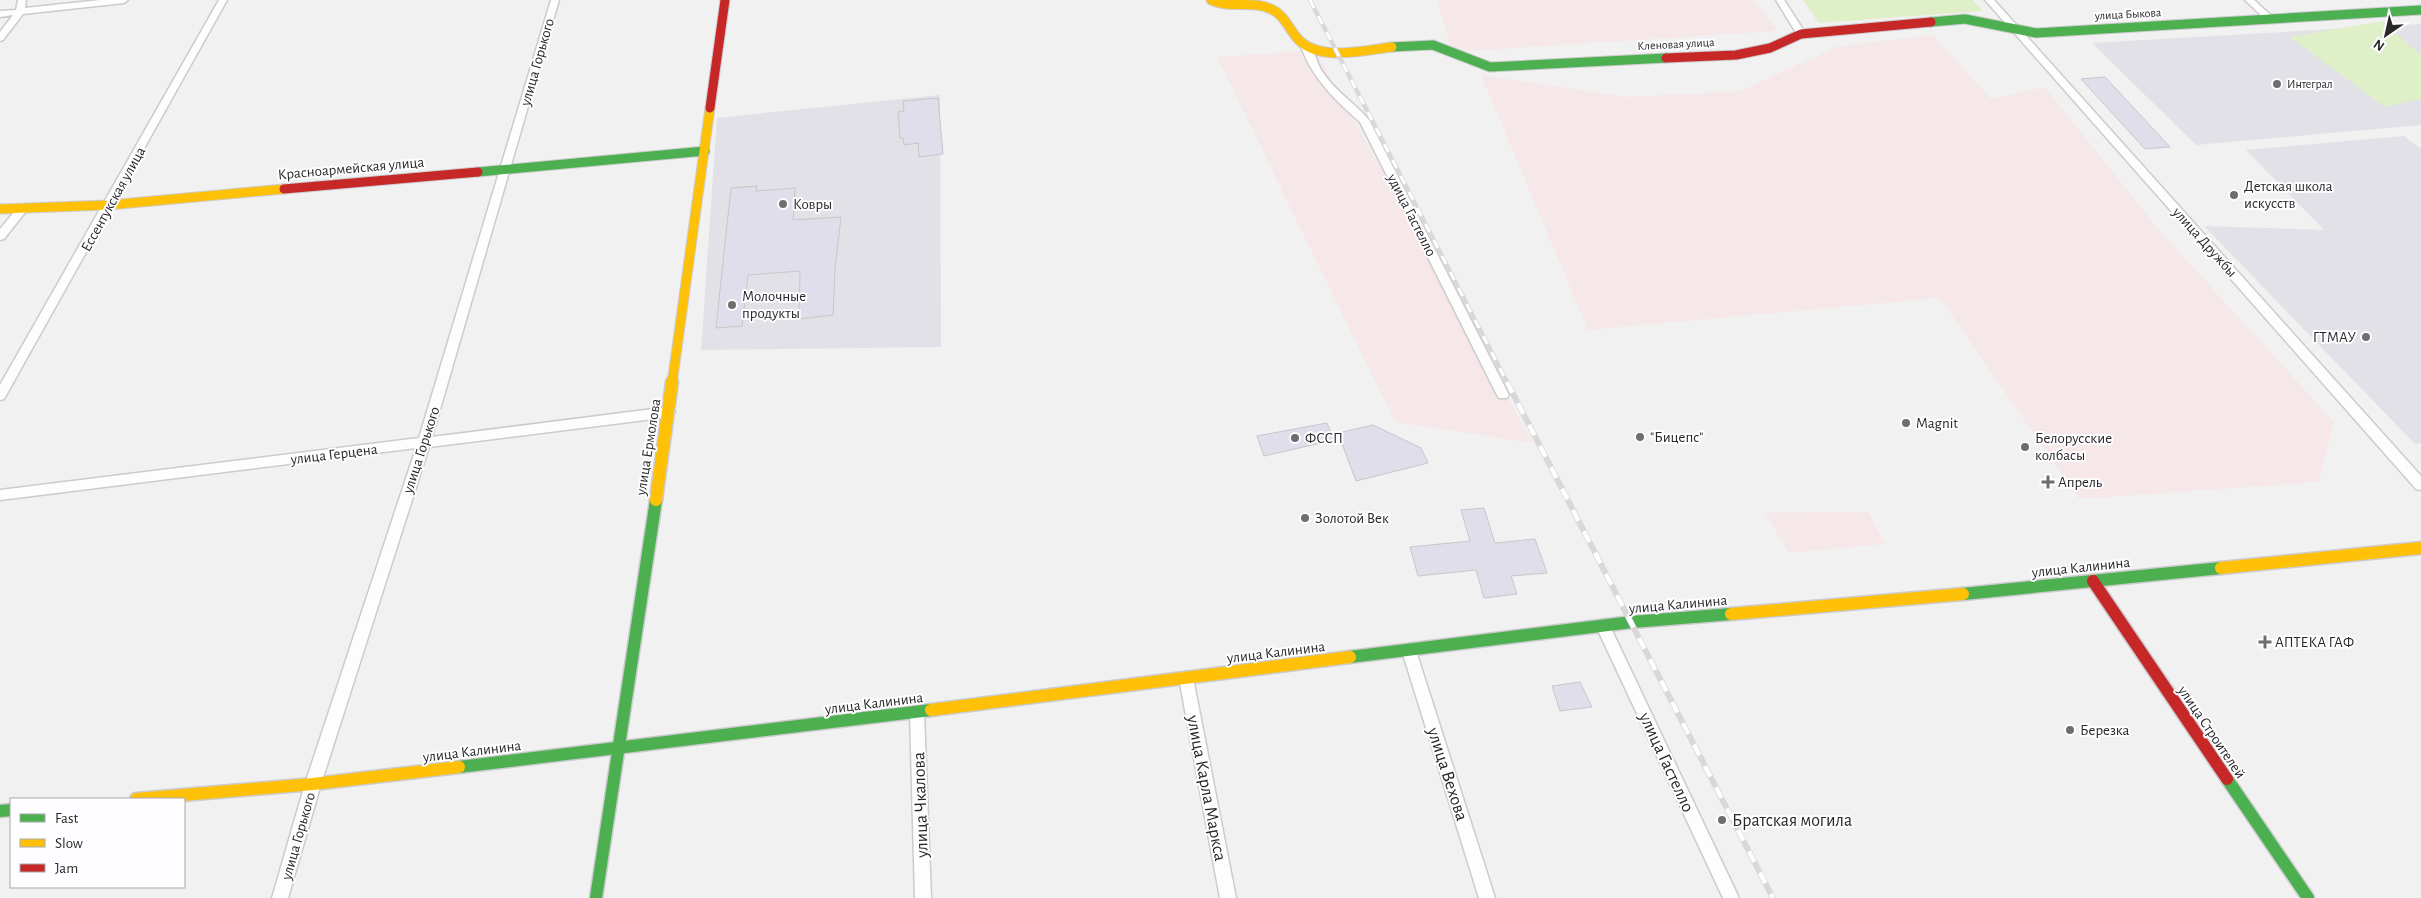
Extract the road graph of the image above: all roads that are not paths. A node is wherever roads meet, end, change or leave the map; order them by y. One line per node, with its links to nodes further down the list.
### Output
1 (22, 0): 11 (street)
2 (124, 0): 11 (street)
3 (223, 0): 20 (street, Ессентукская улица)
4 (555, 0): 19 (street, улица Горького)
5 (725, 0): 18 (street, улица Ермолова)
6 (1210, 0): 17 (street)
7 (1780, 0): 15 (street)
8 (1989, 0): 14 (street, улица Дружбы)
9 (2249, 0): 13 (street)
10 (2421, 10): 13 (street, улица Быкова)
11 (20, 12): 12 (street); 16 (street)
12 (0, 14)
13 (2270, 20): 14 (street, улица Быкова)
14 (2016, 30): 15 (street, Кленовая улица); 28 (street, улица Дружбы)
15 (1801, 34): 17 (street, Кленовая улица)
16 (0, 38)
17 (1306, 47): 24 (street, удица Гастелло)
18 (705, 151): 19 (street, Красноармейская улица); 26 (street, улица Ермолова)
19 (506, 169): 20 (street, Красноармейская улица); 27 (street, улица Горького)
20 (109, 205): 21 (street, Красноармейская улица); 25 (street, Ессентукская улица)
21 (23, 208): 22 (street, Красноармейская улица); 23 (street)
22 (0, 209)
23 (0, 236)
24 (1503, 395)
25 (0, 396)
26 (669, 412): 27 (street, улица Герцена); 36 (street, улица Ермолова)
27 (424, 443): 29 (street, улица Герцена); 37 (street, улица Горького)
28 (2421, 485)
29 (0, 495)
30 (2421, 548): 31 (street, улица Калинина)
31 (2093, 581): 32 (street, улица Калинина); 45 (street, улица Строителей)
32 (1603, 626): 33 (street, улица Калинина); 44 (street, улица Гастелло)
33 (1409, 651): 34 (street, улица Калинина); 43 (street, улица Вехова)
34 (1186, 678): 35 (street, улица Калинина); 42 (street, улица Карла Маркса)
35 (917, 713): 36 (street, улица Калинина); 41 (street, улица Чкалова)
36 (617, 749): 37 (street, улица Калинина); 40 (street, улица Ермолова)
37 (313, 784): 38 (street, улица Калинина); 39 (street, улица Горького)
38 (148, 798)
39 (280, 898)
40 (596, 898)
41 (923, 898)
42 (1228, 898)
43 (1487, 898)
44 (1731, 898)
45 (2308, 898)

